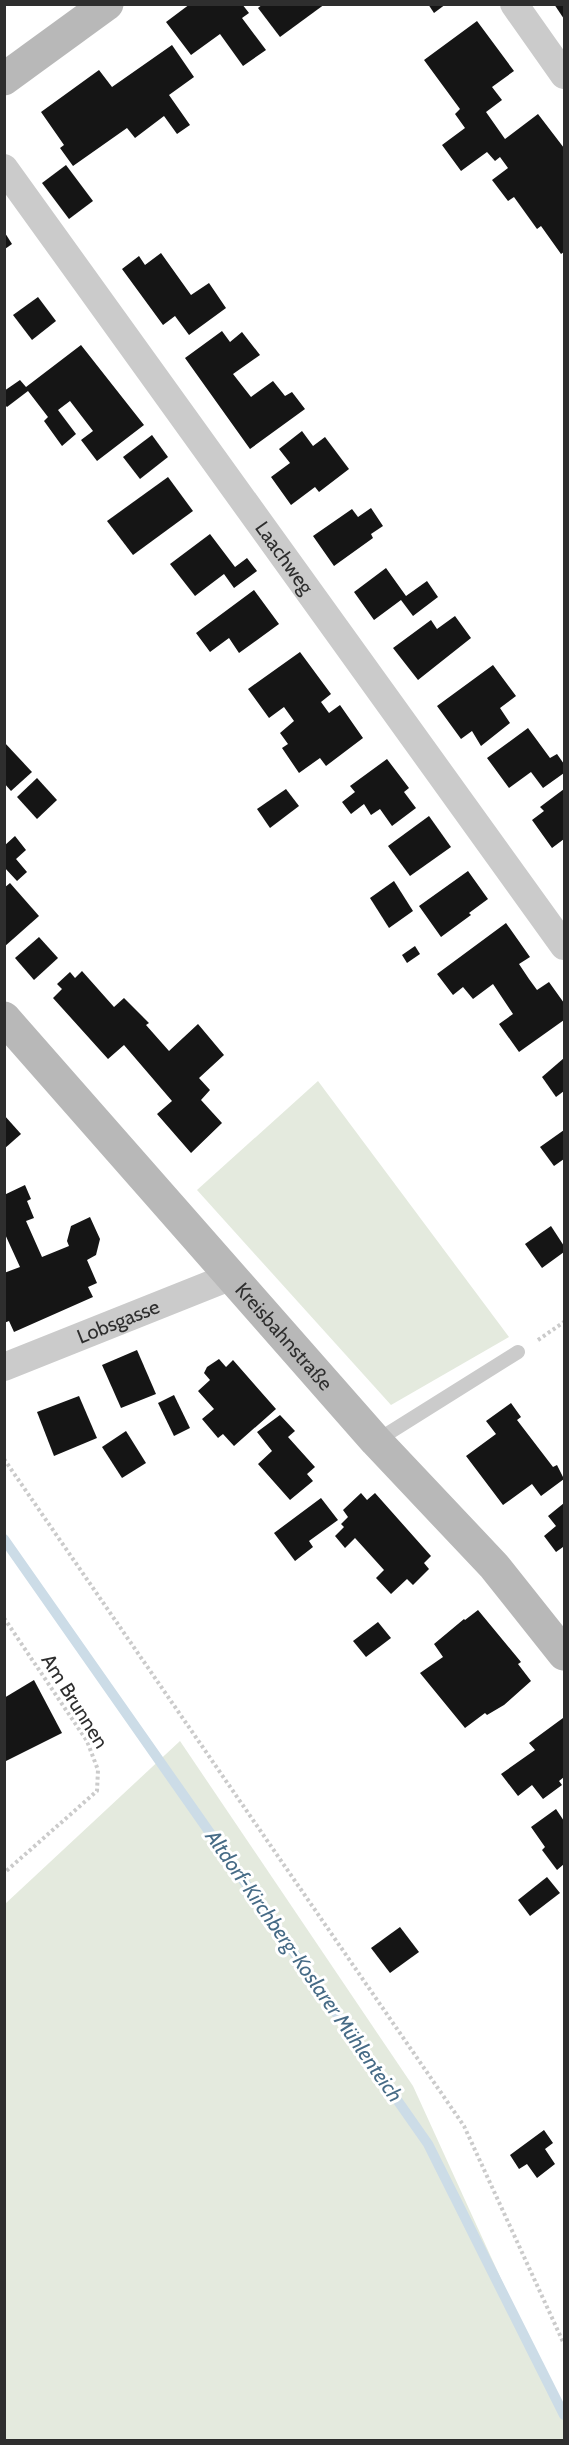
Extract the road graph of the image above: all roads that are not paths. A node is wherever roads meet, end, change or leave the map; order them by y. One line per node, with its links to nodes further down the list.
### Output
1 (107, 4): 4 (street)
2 (514, 4): 3 (street)
3 (564, 75)
4 (4, 79)
5 (4, 168): 6 (street, Laachweg)
6 (564, 946)
7 (4, 1018): 8 (street, Kreisbahnstraße)
8 (232, 1276): 10 (street, Lobsgasse); 11 (street, Kreisbahnstraße)
9 (518, 1352): 11 (lane)
10 (4, 1367)
11 (376, 1441): 12 (street, Kreisbahnstraße)
12 (564, 1654)

